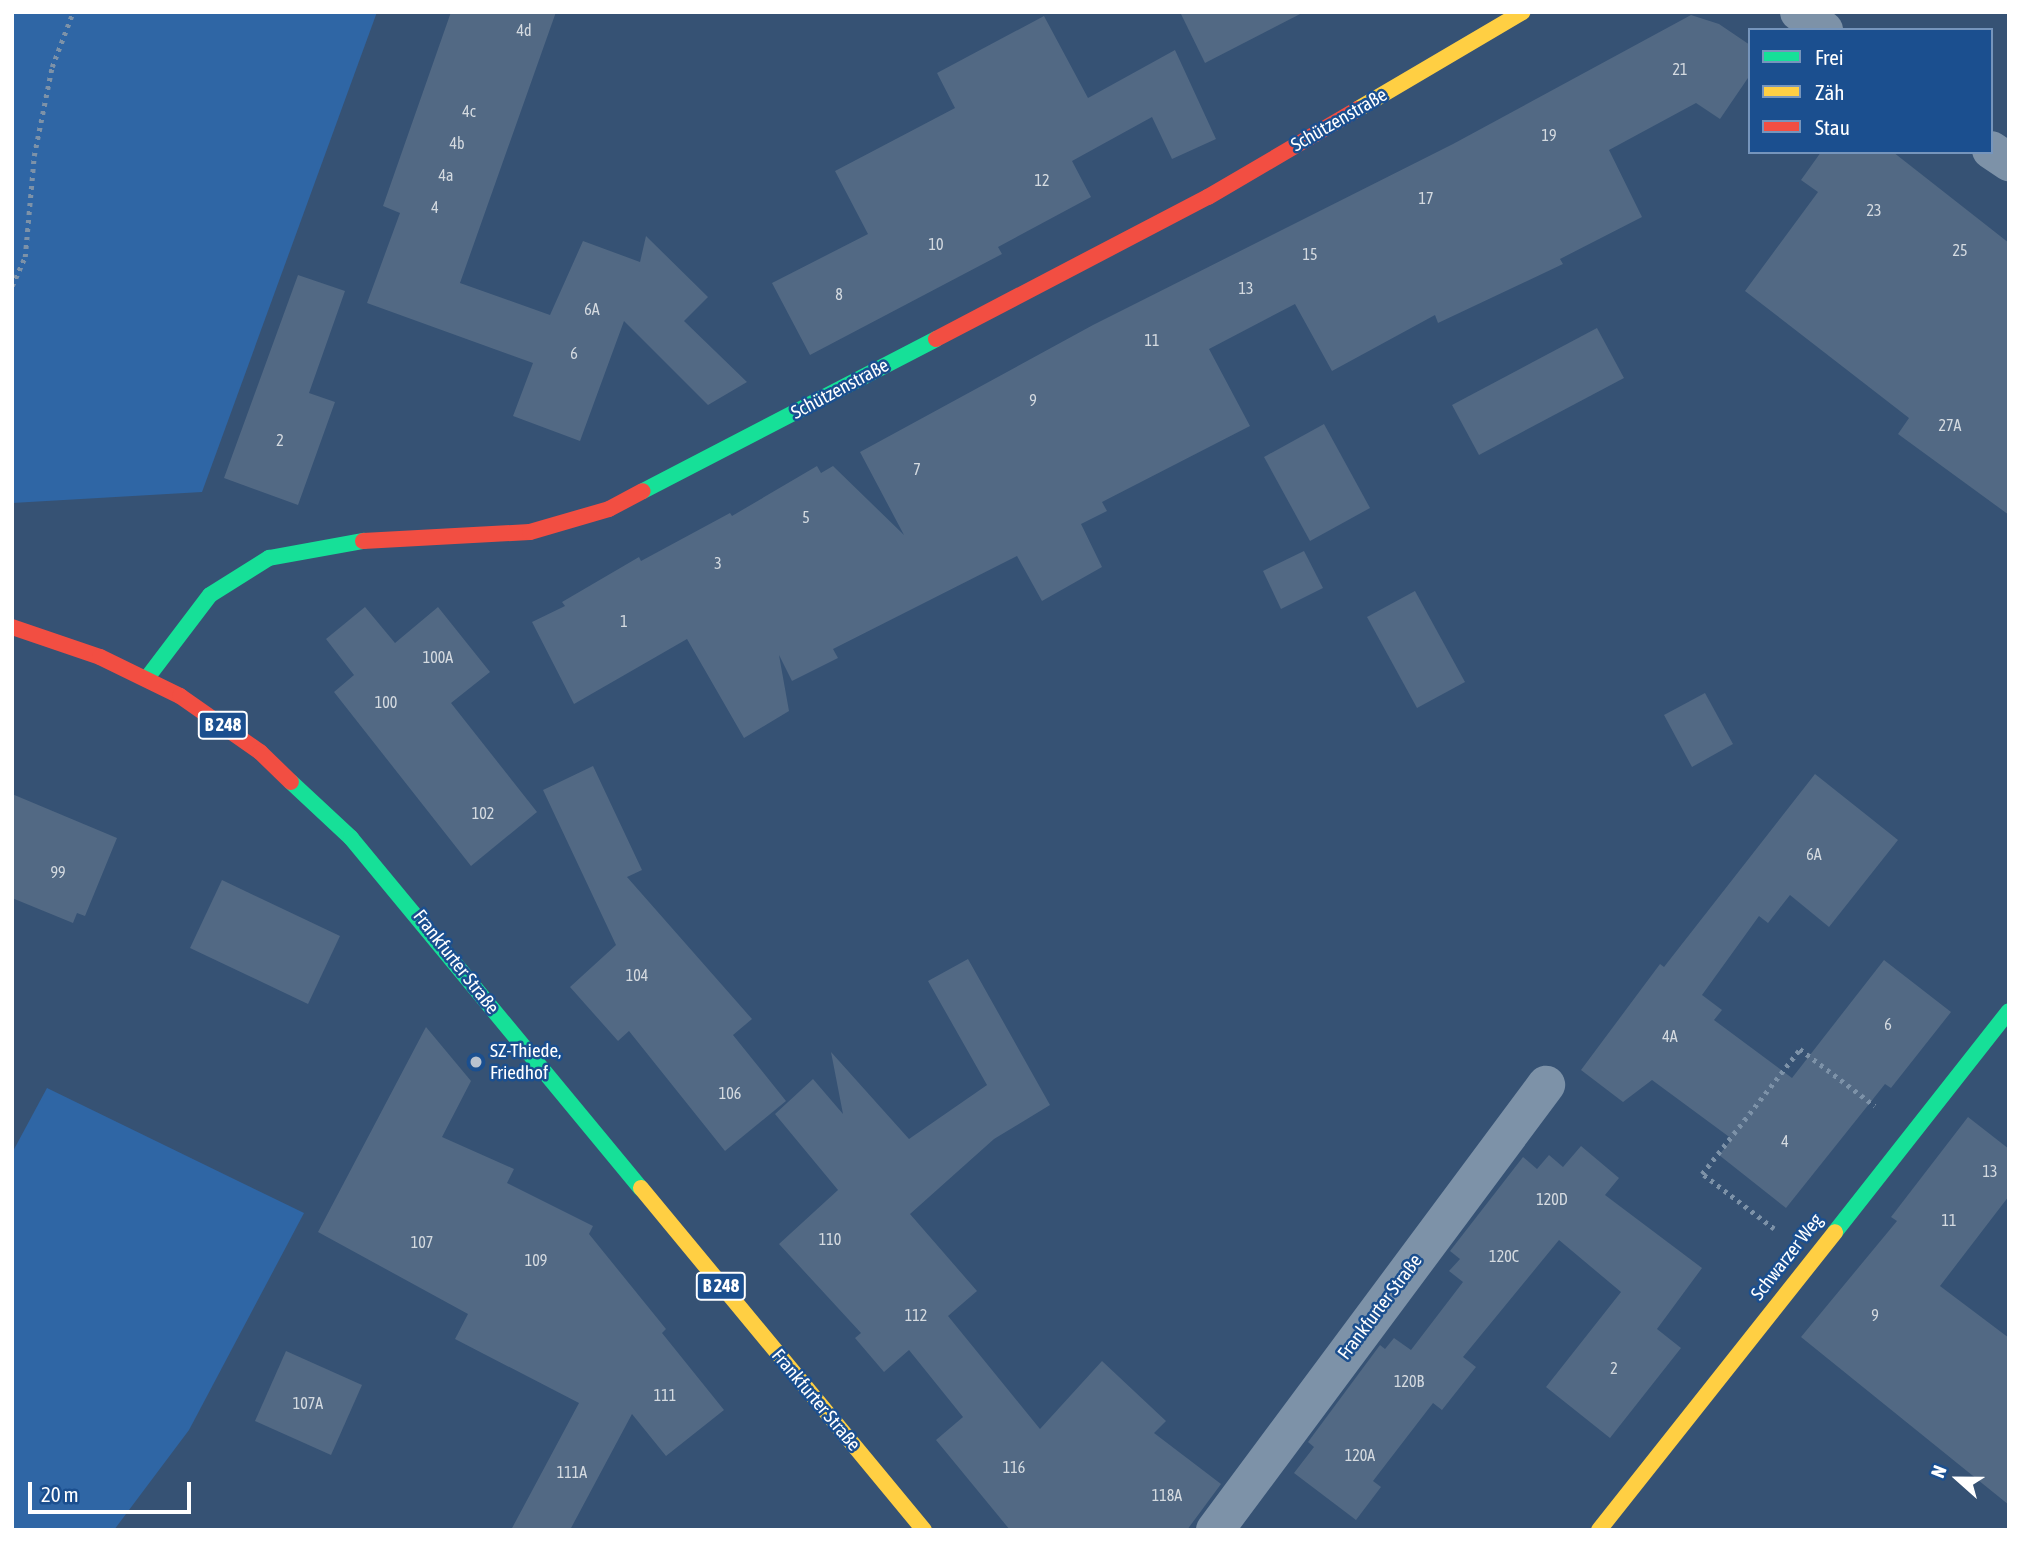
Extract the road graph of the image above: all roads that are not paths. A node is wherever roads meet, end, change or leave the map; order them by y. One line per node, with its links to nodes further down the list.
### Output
1 (1523, 12): 7 (street, Schützenstraße)
2 (1800, 12): 3 (street)
3 (1821, 28)
4 (1993, 151): 5 (street)
5 (2009, 162)
6 (12, 627): 7 (street, Frankfurter Straße / B 248)
7 (148, 678): 10 (street, Frankfurter Straße / B 248)
8 (2009, 1011): 12 (street, Schwarzer Weg)
9 (1546, 1084): 11 (street, Frankfurter Straße)
10 (924, 1530)
11 (1215, 1530)
12 (1599, 1530)

